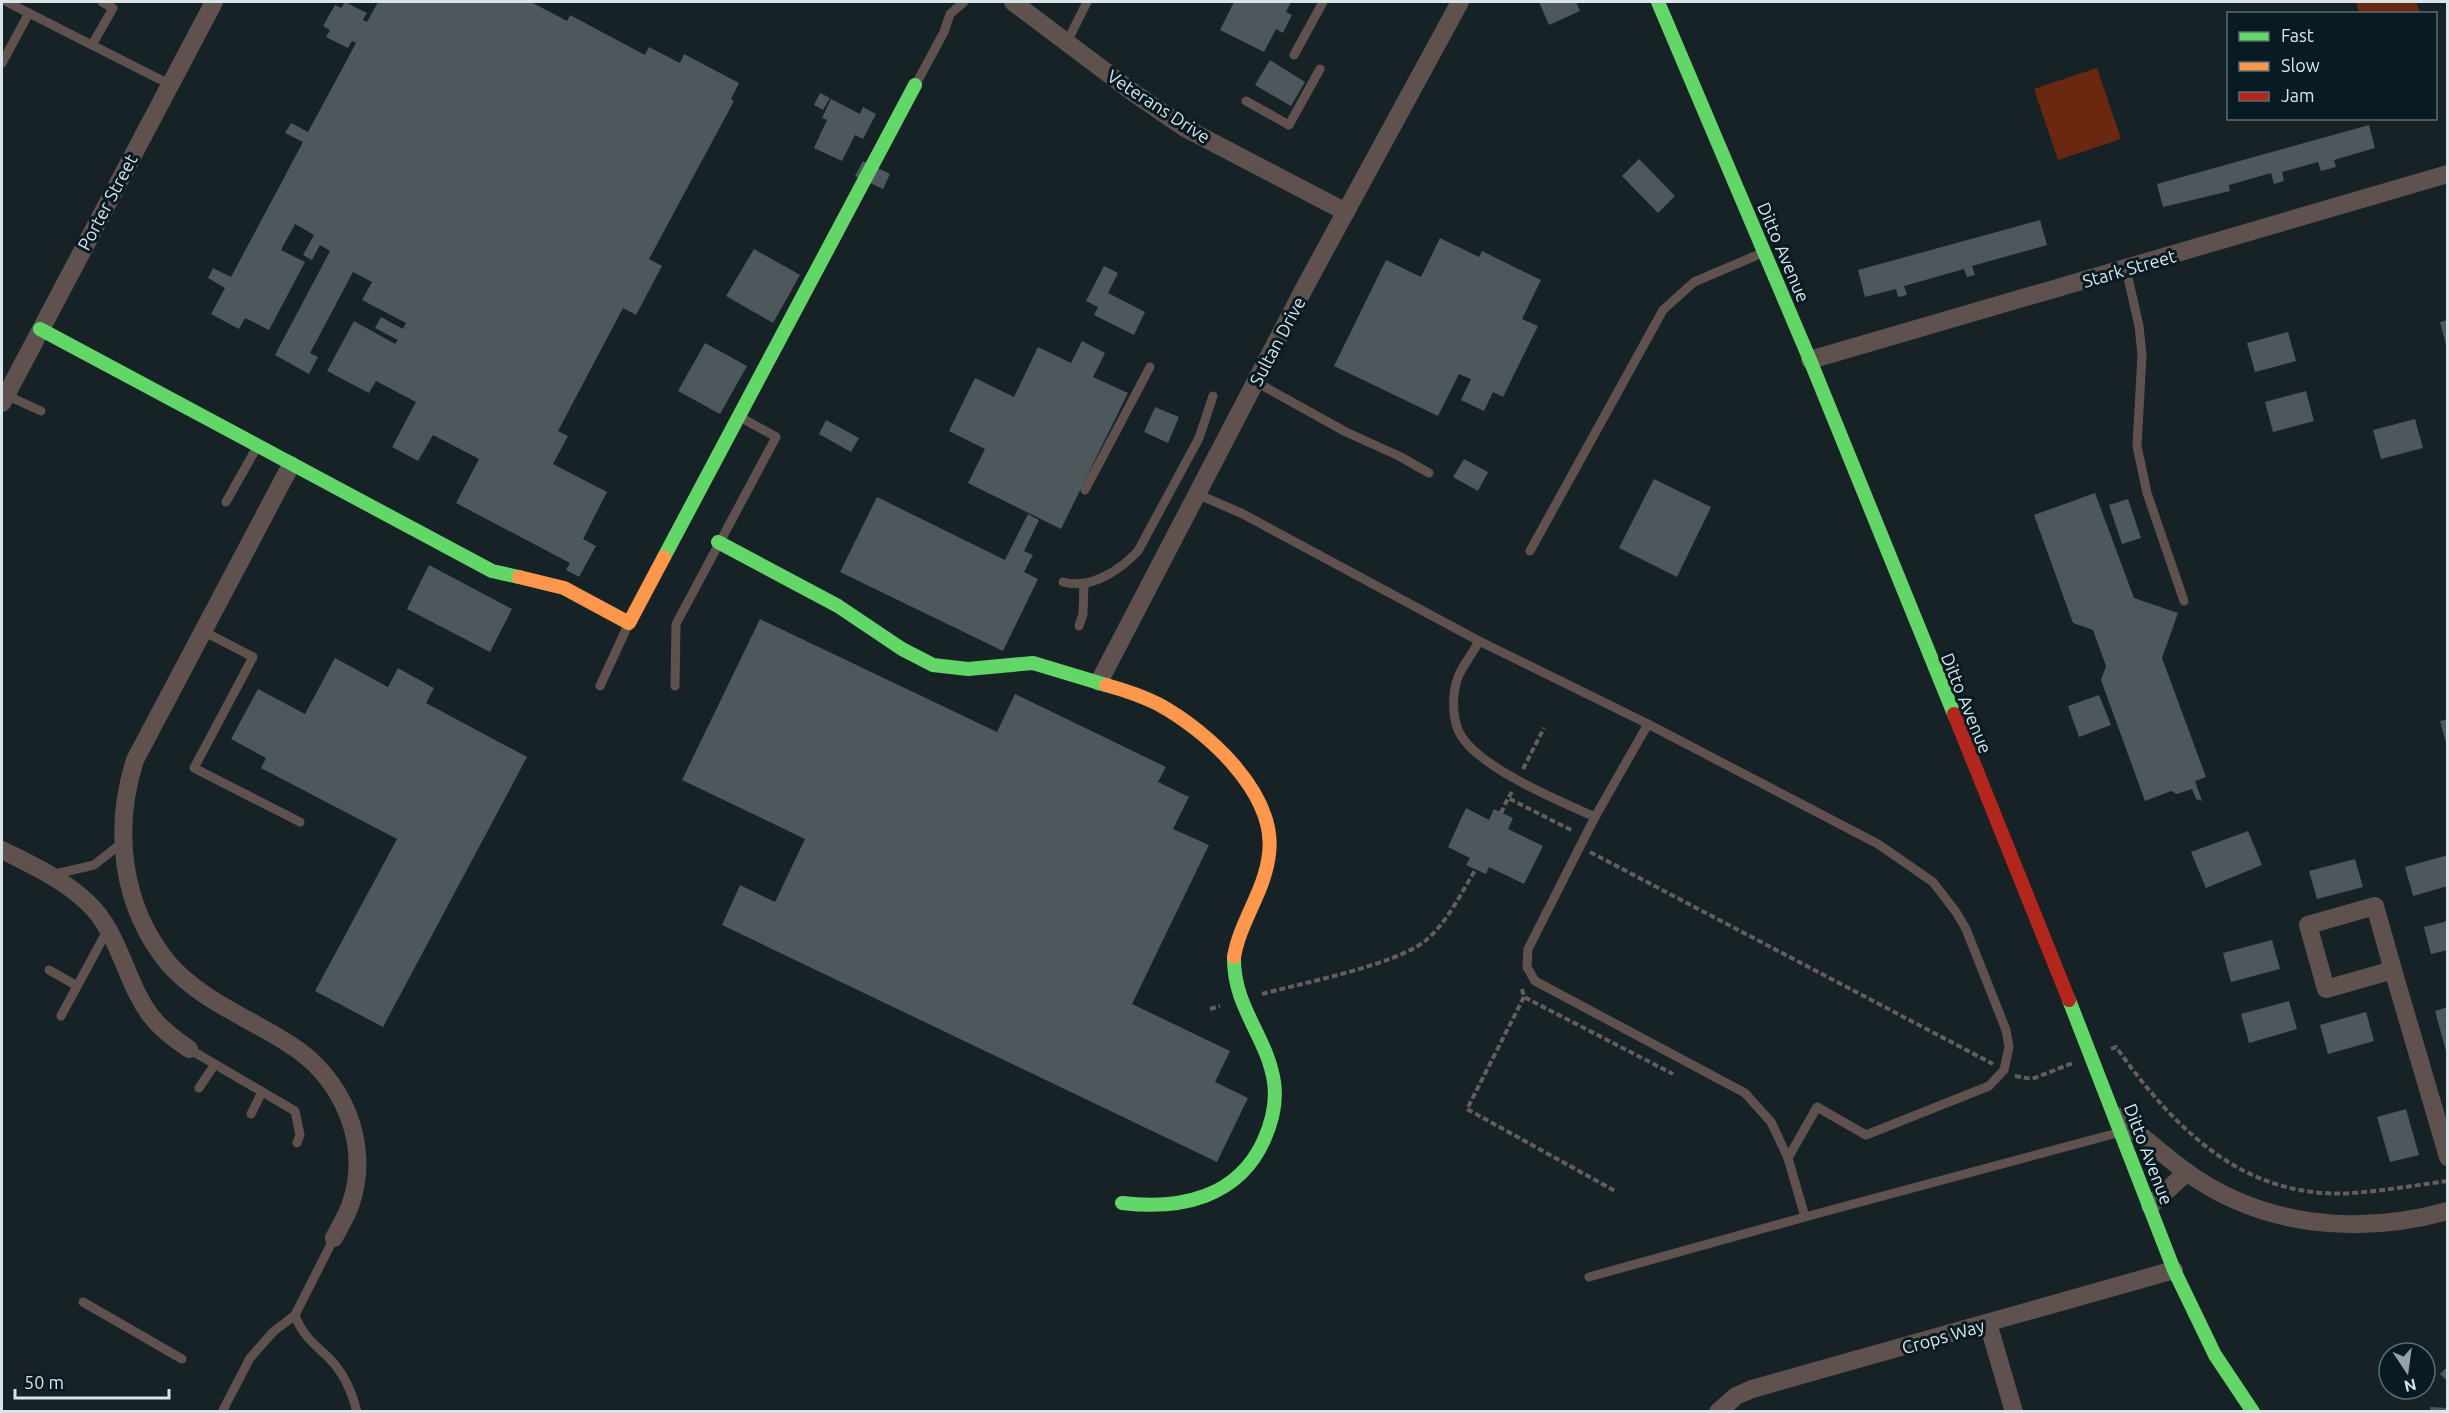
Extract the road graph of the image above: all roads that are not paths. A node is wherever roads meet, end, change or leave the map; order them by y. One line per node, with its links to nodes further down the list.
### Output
1 (7, 2): 10 (lane)
2 (102, 2): 12 (lane)
3 (214, 2): 16 (street, Porter Street)
4 (964, 2): 17 (lane)
5 (1013, 2): 11 (street, Veterans Drive)
6 (1087, 2): 11 (lane)
7 (1323, 2): 13 (lane)
8 (1460, 2): 20 (street, Sultan Drive)
9 (1658, 2): 21 (street, Ditto Avenue)
10 (29, 13): 12 (lane); 14 (lane)
11 (1067, 42): 20 (street, Veterans Drive)
12 (92, 45): 16 (lane)
13 (1294, 55)
14 (2, 63)
15 (1320, 69): 18 (lane)
16 (169, 84): 23 (street, Porter Street)
17 (915, 85): 30 (street)
18 (1245, 101)
19 (2448, 174): 22 (street, Stark Street)
20 (1346, 212): 26 (street, Sultan Drive)
21 (1764, 252): 24 (street, Ditto Avenue); 38 (lane)
22 (2126, 269): 24 (street, Stark Street); 41 (lane)
23 (40, 329): 28 (street, Porter Street); 31 (street)
24 (1810, 360): 65 (street, Ditto Avenue)
25 (1150, 367): 34 (lane)
26 (1256, 381): 33 (lane); 35 (street, Sultan Drive)
27 (1213, 396): 40 (lane)
28 (4, 399): 29 (lane)
29 (40, 411)
30 (738, 416): 37 (lane); 42 (street)
31 (257, 447): 32 (street); 36 (lane)
32 (291, 465): 42 (street); 44 (street)
33 (1429, 473)
34 (1085, 490)
35 (1199, 495): 45 (lane); 46 (street, Sultan Drive)
36 (226, 502)
37 (718, 542): 46 (street); 48 (lane)
38 (1530, 551)
39 (1063, 582): 40 (lane)
40 (1083, 584): 43 (lane)
41 (2184, 601)
42 (629, 623): 47 (lane)
43 (1079, 626)
44 (203, 631): 51 (lane); 52 (street)
45 (1479, 641): 49 (lane); 50 (lane)
46 (1098, 682): 70 (street)
47 (600, 686)
48 (675, 686)
49 (1648, 724): 50 (lane); 68 (lane)
50 (1595, 817): 68 (lane)
51 (300, 822)
52 (123, 842): 54 (lane); 74 (street)
53 (2, 850): 54 (street)
54 (51, 875): 55 (street)
55 (108, 929): 58 (lane); 60 (street)
56 (49, 970): 58 (lane)
57 (2394, 970): 57 (street); 67 (street)
58 (77, 986): 59 (lane)
59 (61, 1016)
60 (189, 1049): 61 (lane)
61 (215, 1064): 62 (lane); 63 (lane)
62 (199, 1088)
63 (262, 1092): 64 (lane); 66 (lane)
64 (250, 1114)
65 (2119, 1123): 69 (street); 71 (street, Ditto Avenue); 73 (lane)
66 (297, 1143)
67 (2448, 1157)
68 (1788, 1158): 73 (lane)
69 (2187, 1172): 71 (street); 72 (street)
70 (1122, 1203)
71 (2150, 1206): 75 (street, Ditto Avenue)
72 (2448, 1211)
73 (1805, 1217): 76 (lane)
74 (334, 1238): 78 (lane)
75 (2174, 1270): 79 (street, Crops Way); 85 (street, Ditto Avenue)
76 (1588, 1277)
77 (83, 1302): 80 (lane)
78 (295, 1315): 81 (lane); 82 (lane)
79 (1988, 1323): 83 (street, Crops Way); 84 (street)
80 (182, 1359)
81 (222, 1412)
82 (357, 1412)
83 (1718, 1412)
84 (2014, 1412)
85 (2253, 1412)

